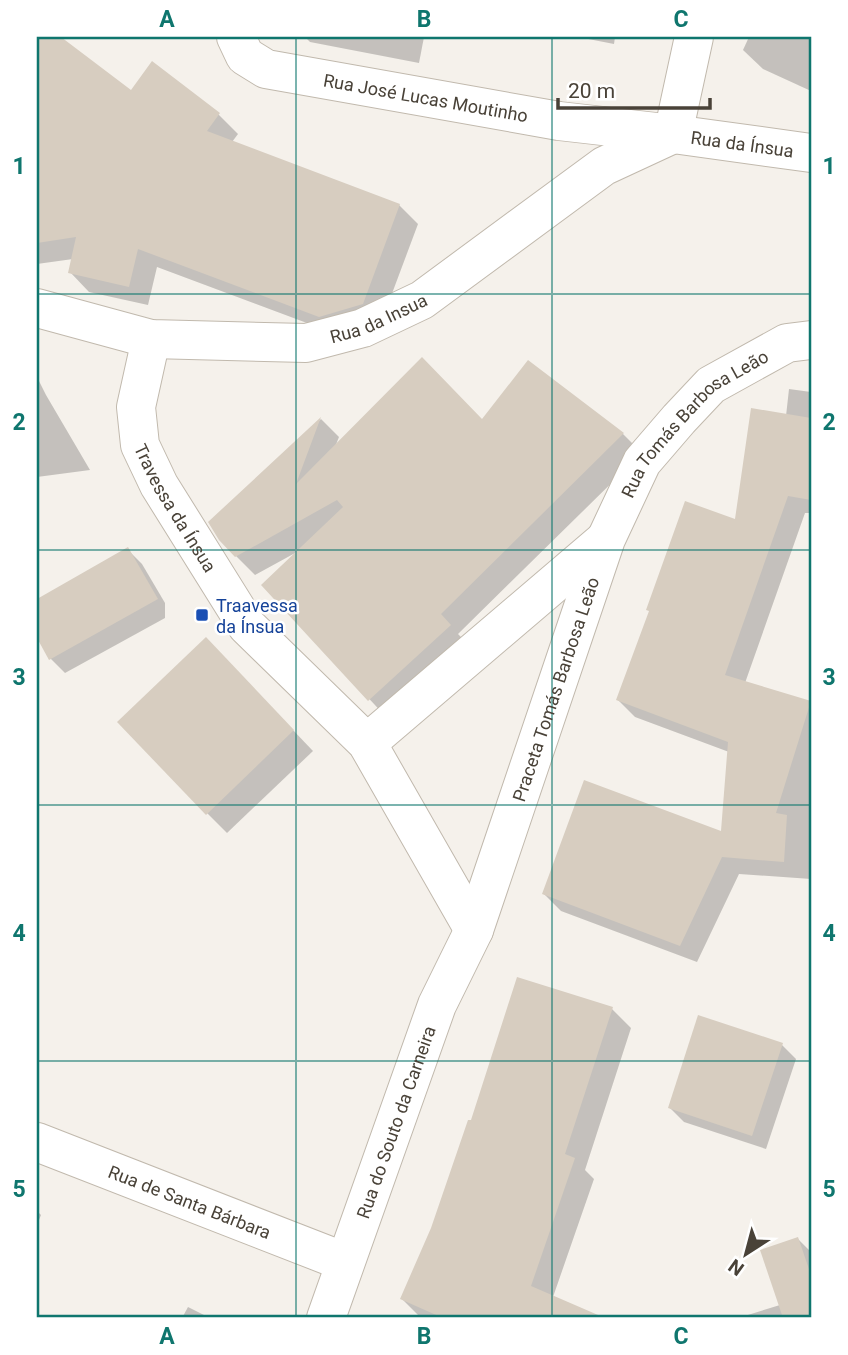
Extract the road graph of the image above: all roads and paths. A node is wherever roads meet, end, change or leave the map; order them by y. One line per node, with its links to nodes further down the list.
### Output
1 (236, 37): 3 (street, Rua José Lucas Moutinho)
2 (694, 37): 3 (street)
3 (673, 134): 4 (street, Rua da Ínsua); 6 (street, Rua da Insua)
4 (811, 153)
5 (37, 308): 6 (street, Rua da Insua)
6 (151, 339): 9 (street, Travessa da Ínsua)
7 (811, 340): 8 (street, Rua Tomás Barbosa Leão)
8 (606, 539): 9 (street, Praceta Tomás Barbosa Leão); 10 (street, Praceta Tomás Barbosa Leão)
9 (367, 743): 10 (street)
10 (474, 930): 12 (street, Rua do Souto da Carneira)
11 (37, 1142): 12 (street, Rua de Santa Bárbara)
12 (345, 1262): 13 (street, Rua do Souto da Carneira)
13 (326, 1318)

